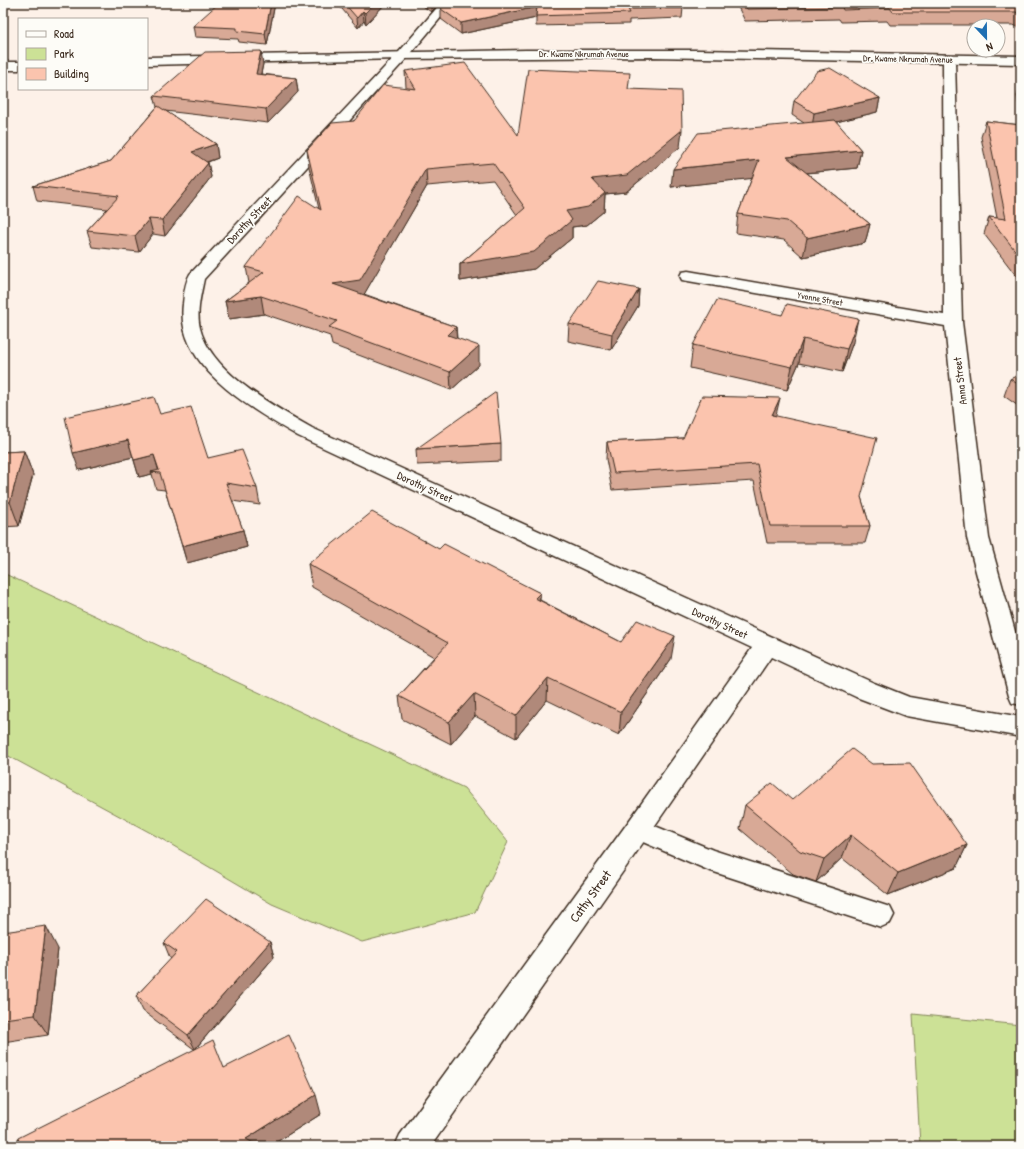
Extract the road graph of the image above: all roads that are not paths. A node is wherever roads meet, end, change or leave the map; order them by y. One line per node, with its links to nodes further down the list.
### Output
1 (447, 3): 2 (street, Dorothy Street)
2 (403, 55): 3 (street, Dr. Kwame Nkrumah Avenue); 5 (street, Dr. Kwame Nkrumah Avenue); 10 (street, Dorothy Street)
3 (949, 60): 4 (street, Dr. Kwame Nkrumah Avenue); 9 (street, Anna Street)
4 (1021, 60)
5 (148, 61)
6 (3, 66): 7 (street)
7 (18, 66)
8 (688, 276): 9 (street, Yvonne Street)
9 (953, 322): 11 (street, Anna Street)
10 (766, 645): 12 (street, Dorothy Street); 13 (street, Cathy Street)
11 (1021, 696)
12 (1021, 727)
13 (638, 829): 14 (lane); 15 (street, Cathy Street)
14 (881, 915)
15 (411, 1146)

